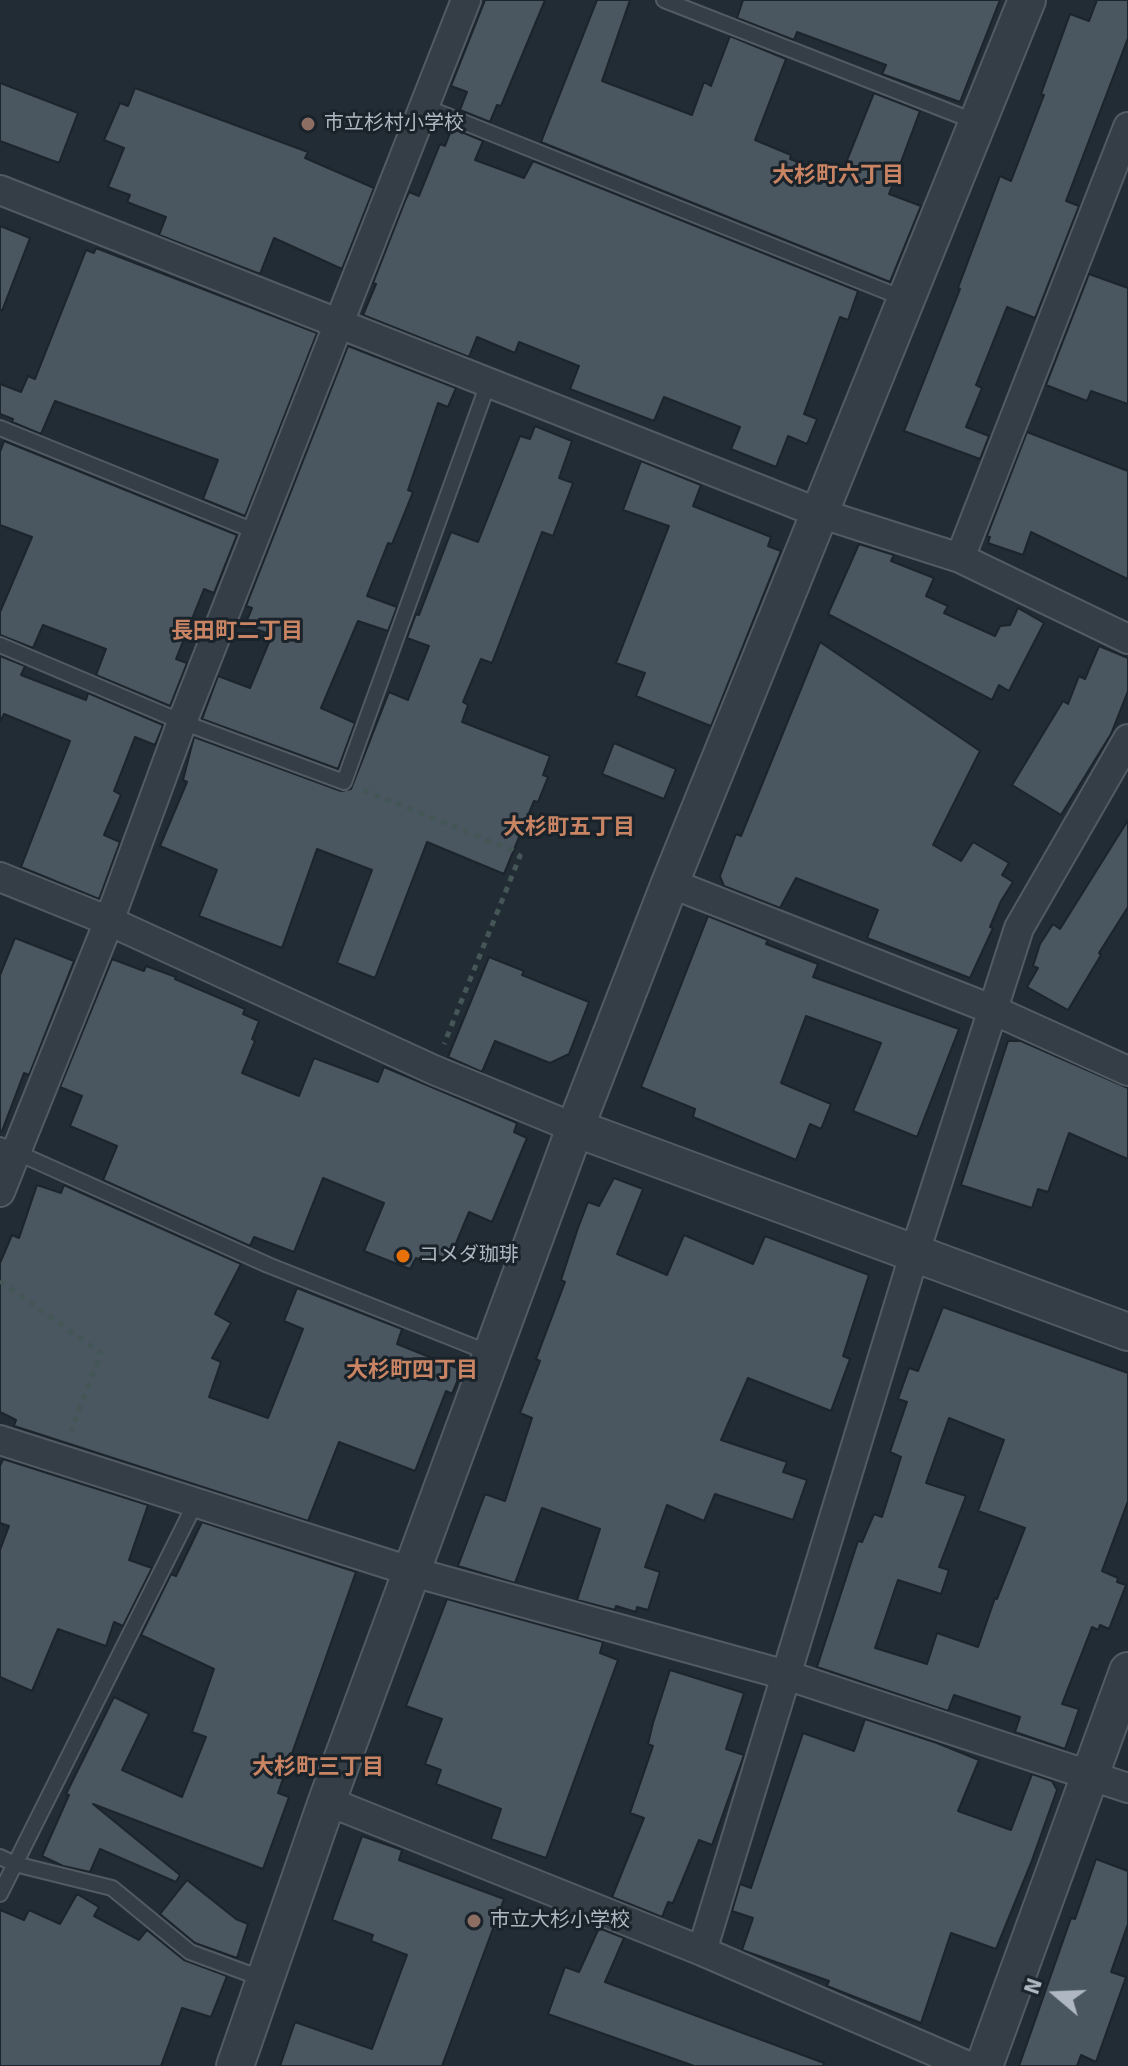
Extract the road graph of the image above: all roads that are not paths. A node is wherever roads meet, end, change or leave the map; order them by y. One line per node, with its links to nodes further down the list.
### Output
1 (466, 0): 4 (street)
2 (664, 0): 5 (lane)
3 (1027, 0): 5 (street)
4 (423, 106): 8 (lane); 9 (street)
5 (979, 123): 8 (street)
6 (1128, 127): 14 (street)
7 (0, 190): 9 (street)
8 (907, 300): 12 (street)
9 (336, 324): 10 (street); 13 (street)
10 (489, 381): 12 (street); 17 (lane)
11 (0, 428): 13 (lane)
12 (819, 513): 14 (street); 20 (street)
13 (257, 532): 17 (street)
14 (960, 558): 15 (street)
15 (1128, 639)
16 (0, 645): 17 (lane)
17 (182, 722): 21 (street)
18 (1128, 739): 22 (street)
19 (0, 877): 21 (street)
20 (670, 883): 22 (street); 24 (street)
21 (109, 921): 24 (street); 25 (street)
22 (991, 1009): 23 (street); 27 (street)
23 (1128, 1071)
24 (575, 1128): 27 (street); 29 (street)
25 (8, 1148): 26 (street); 29 (lane)
26 (0, 1192)
27 (915, 1252): 28 (street); 34 (street)
28 (1128, 1332)
29 (493, 1354): 32 (street)
30 (0, 1440): 31 (street)
31 (196, 1502): 32 (street); 39 (lane)
32 (413, 1572): 34 (street); 37 (street)
33 (1128, 1671): 35 (street)
34 (786, 1675): 35 (street); 41 (street)
35 (1090, 1776): 36 (street); 45 (street)
36 (1128, 1788)
37 (327, 1801): 41 (street); 42 (street)
38 (0, 1857): 39 (lane)
39 (15, 1864): 40 (lane); 42 (lane)
40 (0, 1894)
41 (702, 1951): 44 (street)
42 (266, 1980): 43 (street)
43 (235, 2066)
44 (968, 2066)
45 (984, 2066)

